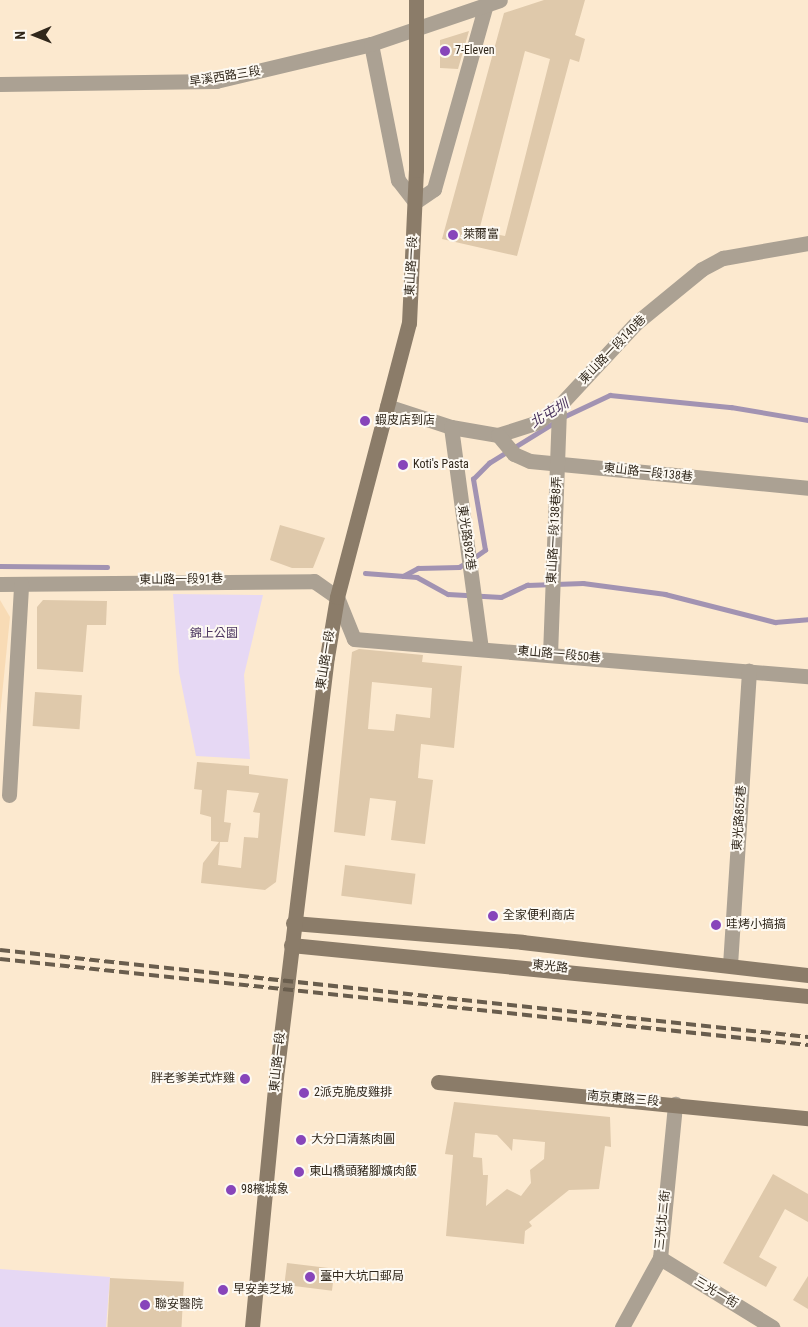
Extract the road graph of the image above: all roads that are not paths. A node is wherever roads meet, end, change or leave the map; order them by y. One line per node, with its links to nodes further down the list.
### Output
1 (416, 0): 3 (street, 東山路一段)
2 (493, 2): 3 (street, 旱溪西路三段); 6 (street)
3 (415, 30): 4 (street, 旱溪西路三段); 6 (street, 東山路一段)
4 (371, 44): 5 (street, 旱溪西路三段); 6 (street)
5 (0, 84)
6 (416, 202): 8 (street, 東山路一段)
7 (808, 243): 9 (street, 東山路一段140巷)
8 (387, 406): 10 (street, 東山路一段140巷); 16 (street, 東山路一段)
9 (559, 406): 11 (street, 東山路一段140巷); 12 (street, 東山路一段138巷8弄)
10 (451, 427): 11 (street, 東山路一段140巷); 17 (street, 東光路892巷)
11 (498, 435): 12 (street, 東山路一段138巷)
12 (559, 464): 13 (street, 東山路一段138巷); 18 (street, 東山路一段138巷8弄)
13 (808, 488)
14 (0, 584): 15 (street, 東山路一段91巷)
15 (21, 584): 16 (street, 東山路一段91巷); 21 (street)
16 (336, 597): 17 (street, 東山路一段50巷); 22 (street, 東山路一段)
17 (481, 648): 18 (street, 東山路一段50巷)
18 (550, 655): 19 (street, 東山路一段50巷)
19 (749, 671): 20 (street, 東山路一段50巷); 24 (street, 東光路852巷)
20 (808, 676)
21 (9, 795)
22 (293, 923): 23 (street, 東山路一段); 24 (street, 東光路)
23 (291, 945): 26 (street, 東光路); 31 (street, 東山路一段)
24 (730, 965): 25 (street, 東光路)
25 (808, 975)
26 (808, 996)
27 (438, 1082): 28 (street, 南京東路三段)
28 (675, 1104): 29 (street, 南京東路三段); 30 (street, 三光北二街)
29 (808, 1118)
30 (660, 1258): 32 (street, 三光北二街); 33 (street, 三光一街)
31 (252, 1327)
32 (622, 1327)
33 (772, 1327)

